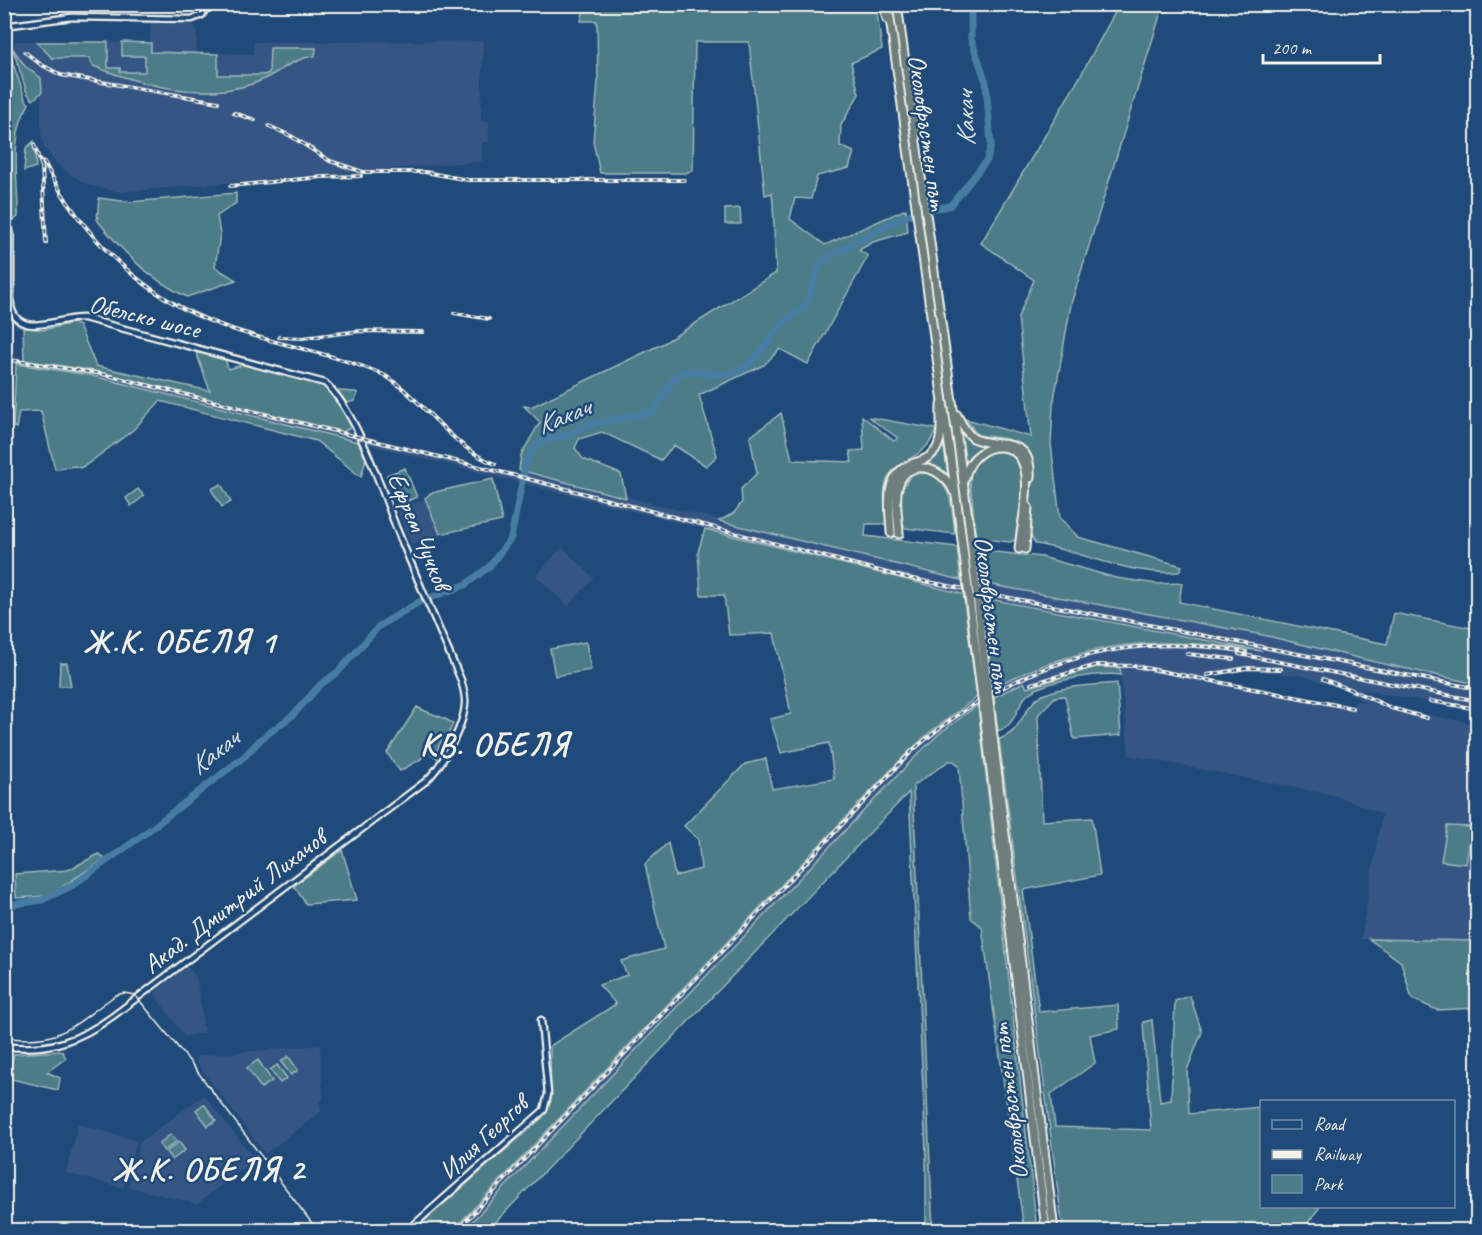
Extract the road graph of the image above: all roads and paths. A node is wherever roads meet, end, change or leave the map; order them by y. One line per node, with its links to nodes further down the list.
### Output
1 (207, 4): 6 (street)
2 (883, 4): 8 (highway)
3 (888, 4): 8 (highway, Околовръстен път)
4 (897, 4): 7 (highway, Околовръстен път)
5 (903, 4): 7 (highway)
6 (4, 26)
7 (901, 40): 9 (highway, Околовръстен път)
8 (896, 57): 9 (highway, Околовръстен път)
9 (920, 204): 10 (highway, Околовръстен път)
10 (923, 224): 12 (highway, Околовръстен път); 15 (highway, Околовръстен път)
11 (4, 225): 14 (street, Обелско шосе)
12 (940, 320): 13 (highway); 16 (highway, Околовръстен път)
13 (948, 332)
14 (325, 383): 18 (street, Ефрем Чучков)
15 (942, 394): 17 (highway, Околовръстен път); 17 (highway)
16 (953, 405): 17 (highway, Околовръстен път); 17 (highway)
17 (962, 504): 19 (highway, Околовръстен път, bridge); 19 (highway, Околовръстен път, bridge)
18 (466, 701): 21 (street, Акад. Дмитрий Лихачов)
19 (991, 745): 23 (highway, Околовръстен път); 24 (highway, Околовръстен път)
20 (541, 1020): 22 (street, Илия Георгов)
21 (4, 1046)
22 (408, 1230)
23 (1046, 1230)
24 (1054, 1230)

